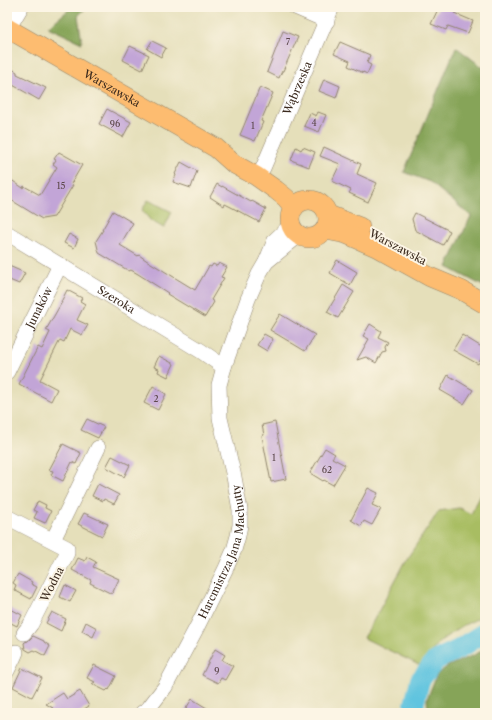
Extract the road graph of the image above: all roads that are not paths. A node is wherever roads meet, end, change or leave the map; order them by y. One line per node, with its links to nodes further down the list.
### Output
1 (21, 7): 4 (street)
2 (295, 7): 3 (street)
3 (329, 14): 6 (street, Wąbrzeska)
4 (8, 29): 5 (main road, Warszawska)
5 (216, 148): 6 (main road, Warszawska); 7 (main road, Warszawska)
6 (263, 168): 7 (main road, Warszawska)
7 (298, 217): 8 (main road); 8 (main road); 12 (street, Harcmistrza Jana Machutty)
8 (327, 223): 11 (main road, Warszawska)
9 (7, 233): 10 (street, Szeroka)
10 (60, 265): 12 (street, Szeroka); 13 (street, Junaków)
11 (485, 304)
12 (224, 367): 20 (street, Harcmistrza Jana Machutty)
13 (7, 372)
14 (98, 448): 16 (street)
15 (7, 517): 16 (street, Wodna)
16 (53, 540): 17 (street, Wodna)
17 (24, 633)
18 (16, 652): 19 (street)
19 (7, 671)
20 (142, 713)

